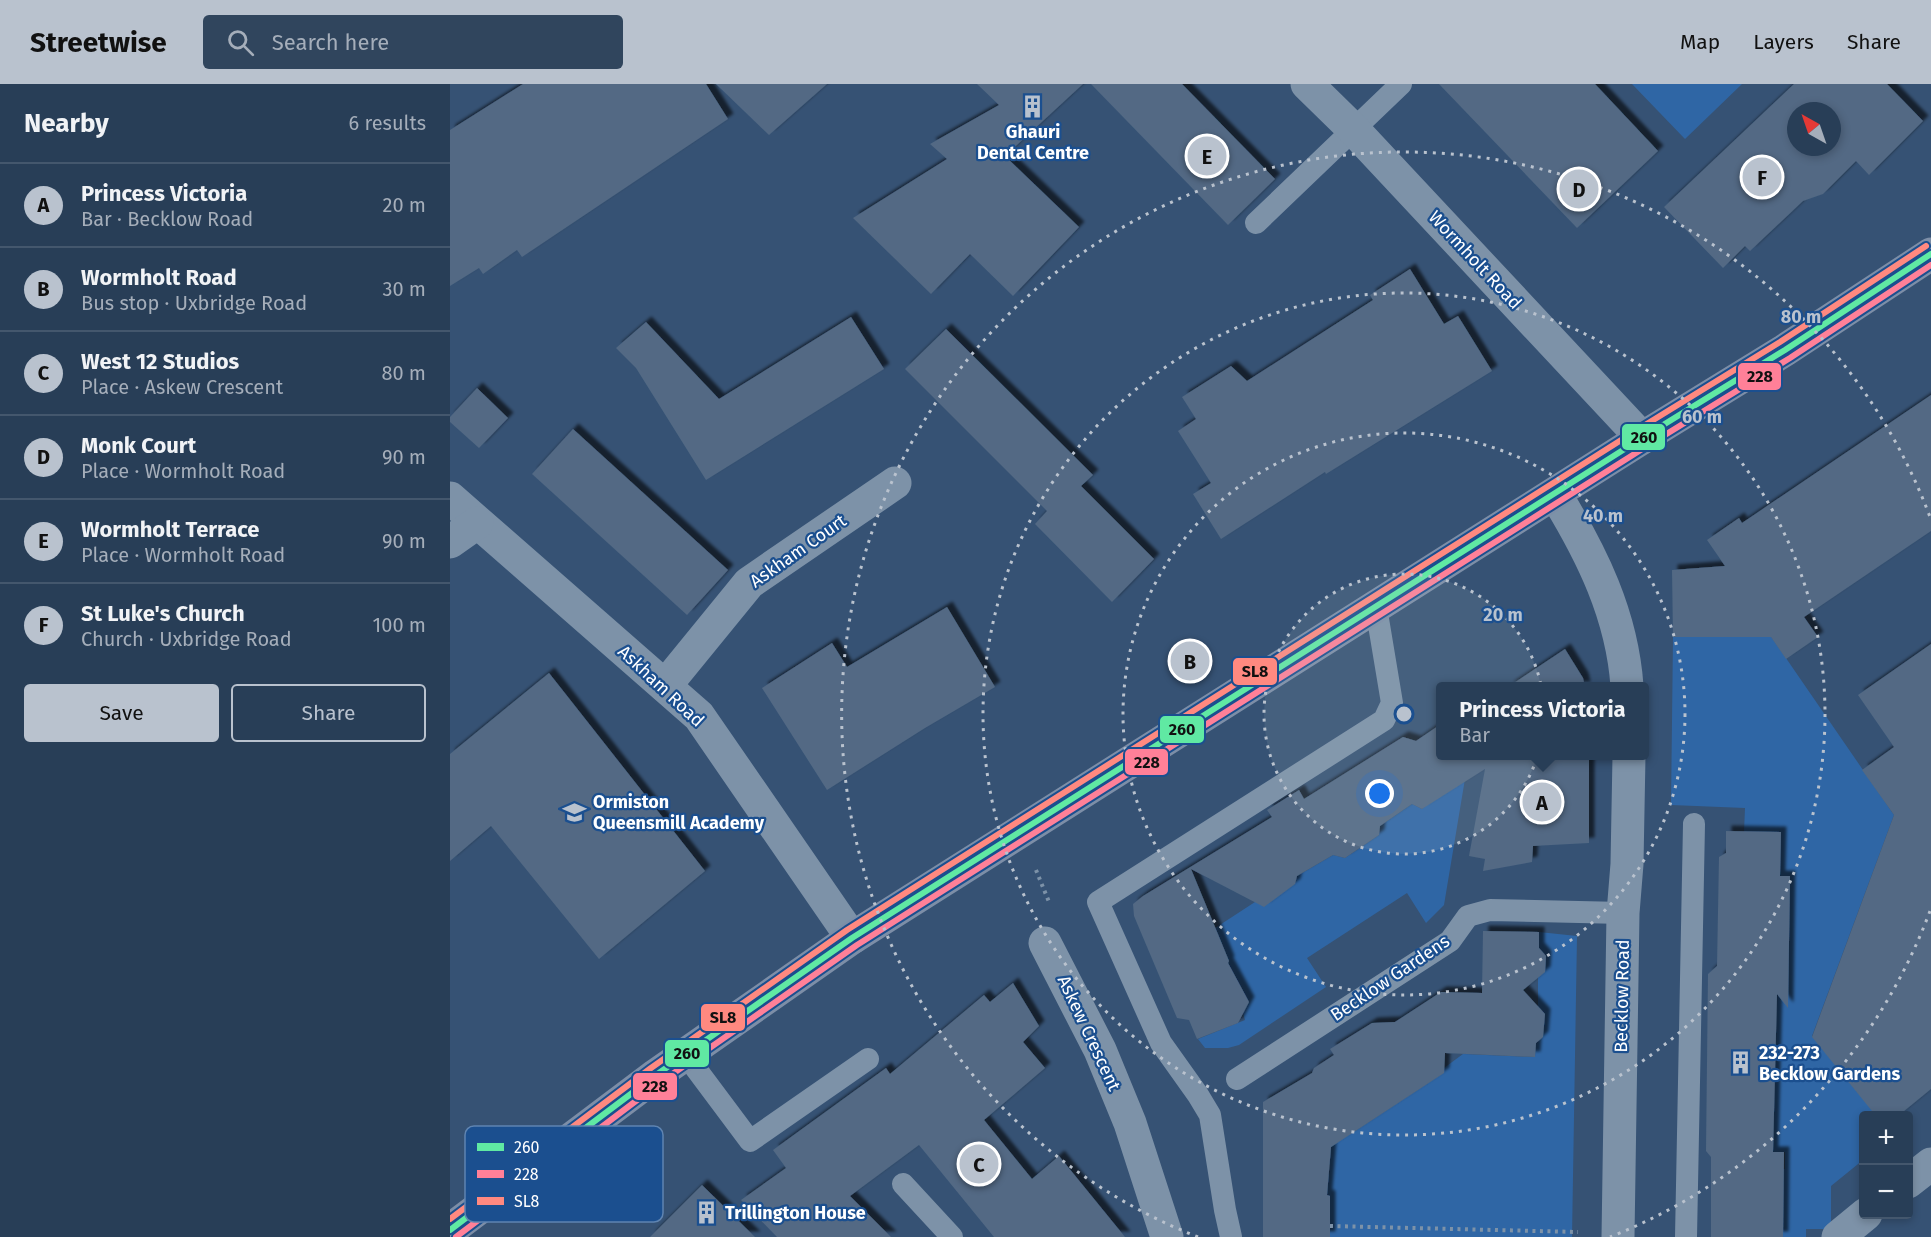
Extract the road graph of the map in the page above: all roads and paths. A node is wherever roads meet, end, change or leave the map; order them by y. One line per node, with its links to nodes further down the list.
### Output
1 (1307, 84): 3 (street, Wormholt Road)
2 (1401, 84): 3 (lane)
3 (1353, 129): 4 (lane); 6 (street, Wormholt Road)
4 (1256, 223)
5 (1931, 254): 6 (main road)
6 (1642, 438): 8 (main road)
7 (895, 483): 14 (street, Askham Court)
8 (1555, 494): 12 (main road); 13 (street)
9 (450, 498): 10 (street, Askham Road)
10 (477, 523): 11 (street); 14 (street, Askham Road)
11 (450, 542)
12 (1376, 607): 17 (main road); 35 (lane)
13 (1626, 682)
14 (664, 686): 19 (street, Askham Road)
15 (1629, 760): 18 (street, Becklow Road)
16 (1694, 824): 36 (lane)
17 (1017, 834): 19 (main road); 20 (path)
18 (1623, 913): 23 (lane, Becklow Gardens); 32 (street, Becklow Road)
19 (852, 938): 21 (main road)
20 (1045, 943): 34 (street, Askew Crescent)
21 (685, 1054): 22 (lane); 24 (main road)
22 (867, 1059)
23 (1237, 1079)
24 (589, 1126)
25 (1931, 1164): 26 (street)
26 (1913, 1178)
27 (903, 1184): 33 (lane)
28 (465, 1219): 31 (main road)
29 (1861, 1219): 37 (street)
30 (1330, 1226): 32 (path)
31 (450, 1230)
32 (1618, 1235)
33 (952, 1237)
34 (1167, 1237)
35 (1231, 1237)
36 (1686, 1237)
37 (1838, 1237)

